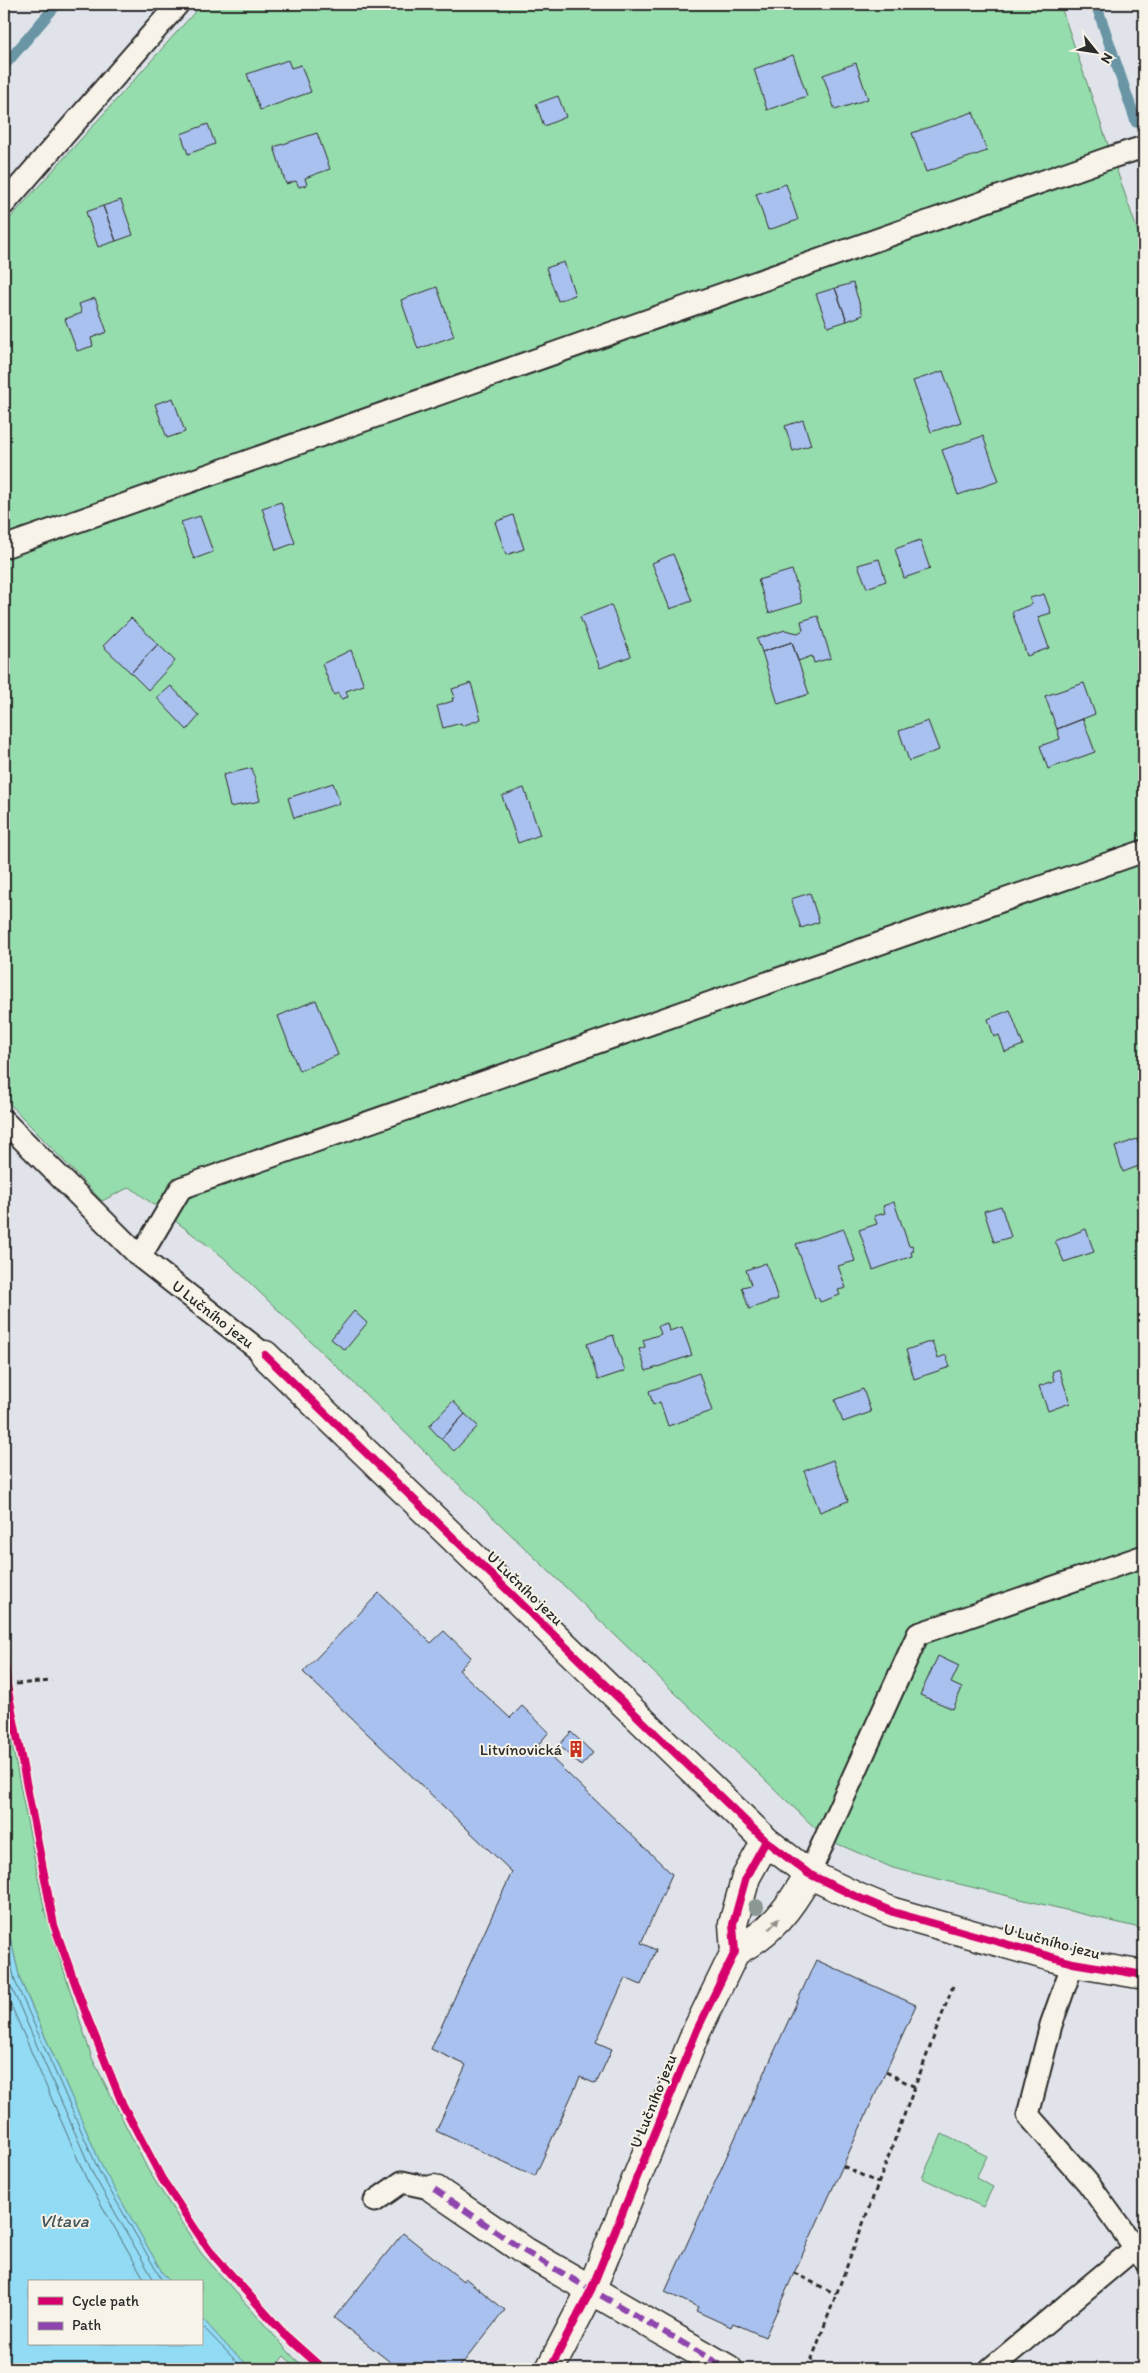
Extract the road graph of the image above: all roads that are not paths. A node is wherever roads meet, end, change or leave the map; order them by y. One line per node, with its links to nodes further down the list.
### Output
1 (178, 4): 3 (lane)
2 (1144, 147): 4 (lane)
3 (4, 204)
4 (4, 547)
5 (1144, 851): 7 (lane)
6 (4, 1121): 7 (lane, U Lučního jezu)
7 (140, 1257): 8 (lane, U Lučního jezu)
8 (265, 1355): 10 (street, U Lučního jezu)
9 (1144, 1556): 11 (lane)
10 (766, 1841): 11 (street, U Lučního jezu); 12 (street)
11 (809, 1874): 12 (street, one-way to 11); 13 (street, U Lučního jezu)
12 (735, 1952): 18 (street, U Lučního jezu)
13 (1073, 1964): 14 (street, U Lučního jezu); 17 (lane)
14 (1144, 1975)
15 (434, 2189): 16 (lane); 18 (street)
16 (375, 2201)
17 (1140, 2254): 21 (lane)
18 (591, 2290): 19 (street, U Lučního jezu); 20 (street)
19 (550, 2369)
20 (728, 2369)
21 (990, 2369)

